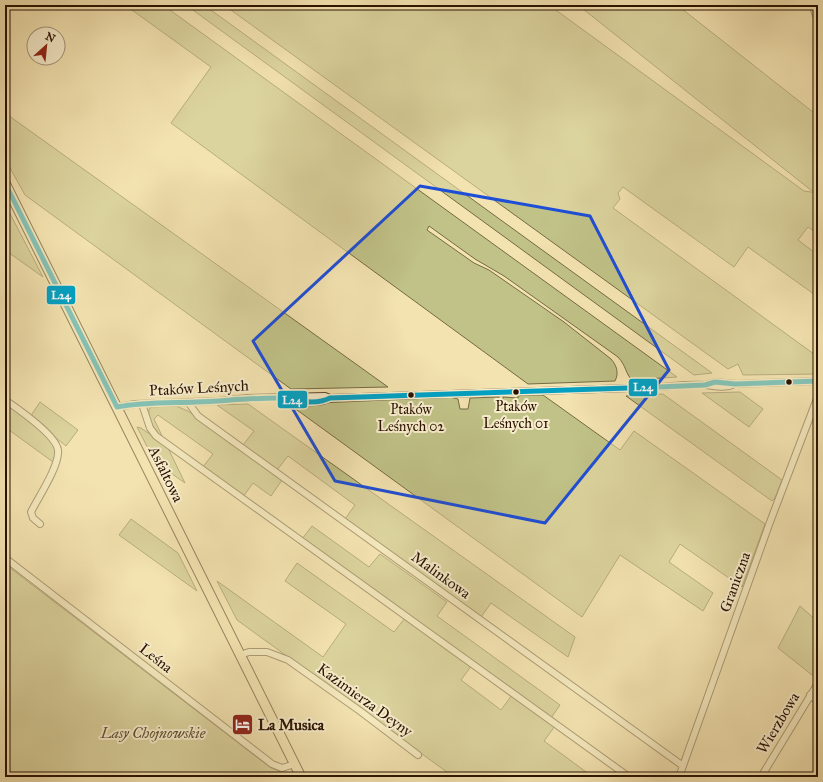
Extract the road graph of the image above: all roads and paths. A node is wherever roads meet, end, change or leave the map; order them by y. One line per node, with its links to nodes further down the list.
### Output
1 (812, 5): 2 (street)
2 (818, 20)
3 (5, 183): 9 (main road, Asfaltowa)
4 (818, 382): 7 (street, Ptaków Leśnych)
5 (818, 396): 18 (street, Graniczna)
6 (5, 400): 10 (street)
7 (188, 402): 8 (street, Ptaków Leśnych); 18 (street, Malinkowa)
8 (142, 404): 9 (street, Ptaków Leśnych); 20 (street)
9 (117, 407): 12 (main road, Asfaltowa)
10 (40, 524)
11 (5, 558): 17 (street, Leśna)
12 (240, 655): 16 (street, Kazimierza Deyny); 17 (main road, Asfaltowa)
13 (818, 683): 14 (street, Wierzbowa)
14 (810, 696): 15 (street); 22 (street, Wierzbowa)
15 (818, 701)
16 (418, 755)
17 (295, 764): 19 (main road, Asfaltowa)
18 (683, 766): 21 (street, Graniczna)
19 (301, 777)
20 (629, 777)
21 (679, 777)
22 (761, 777)

